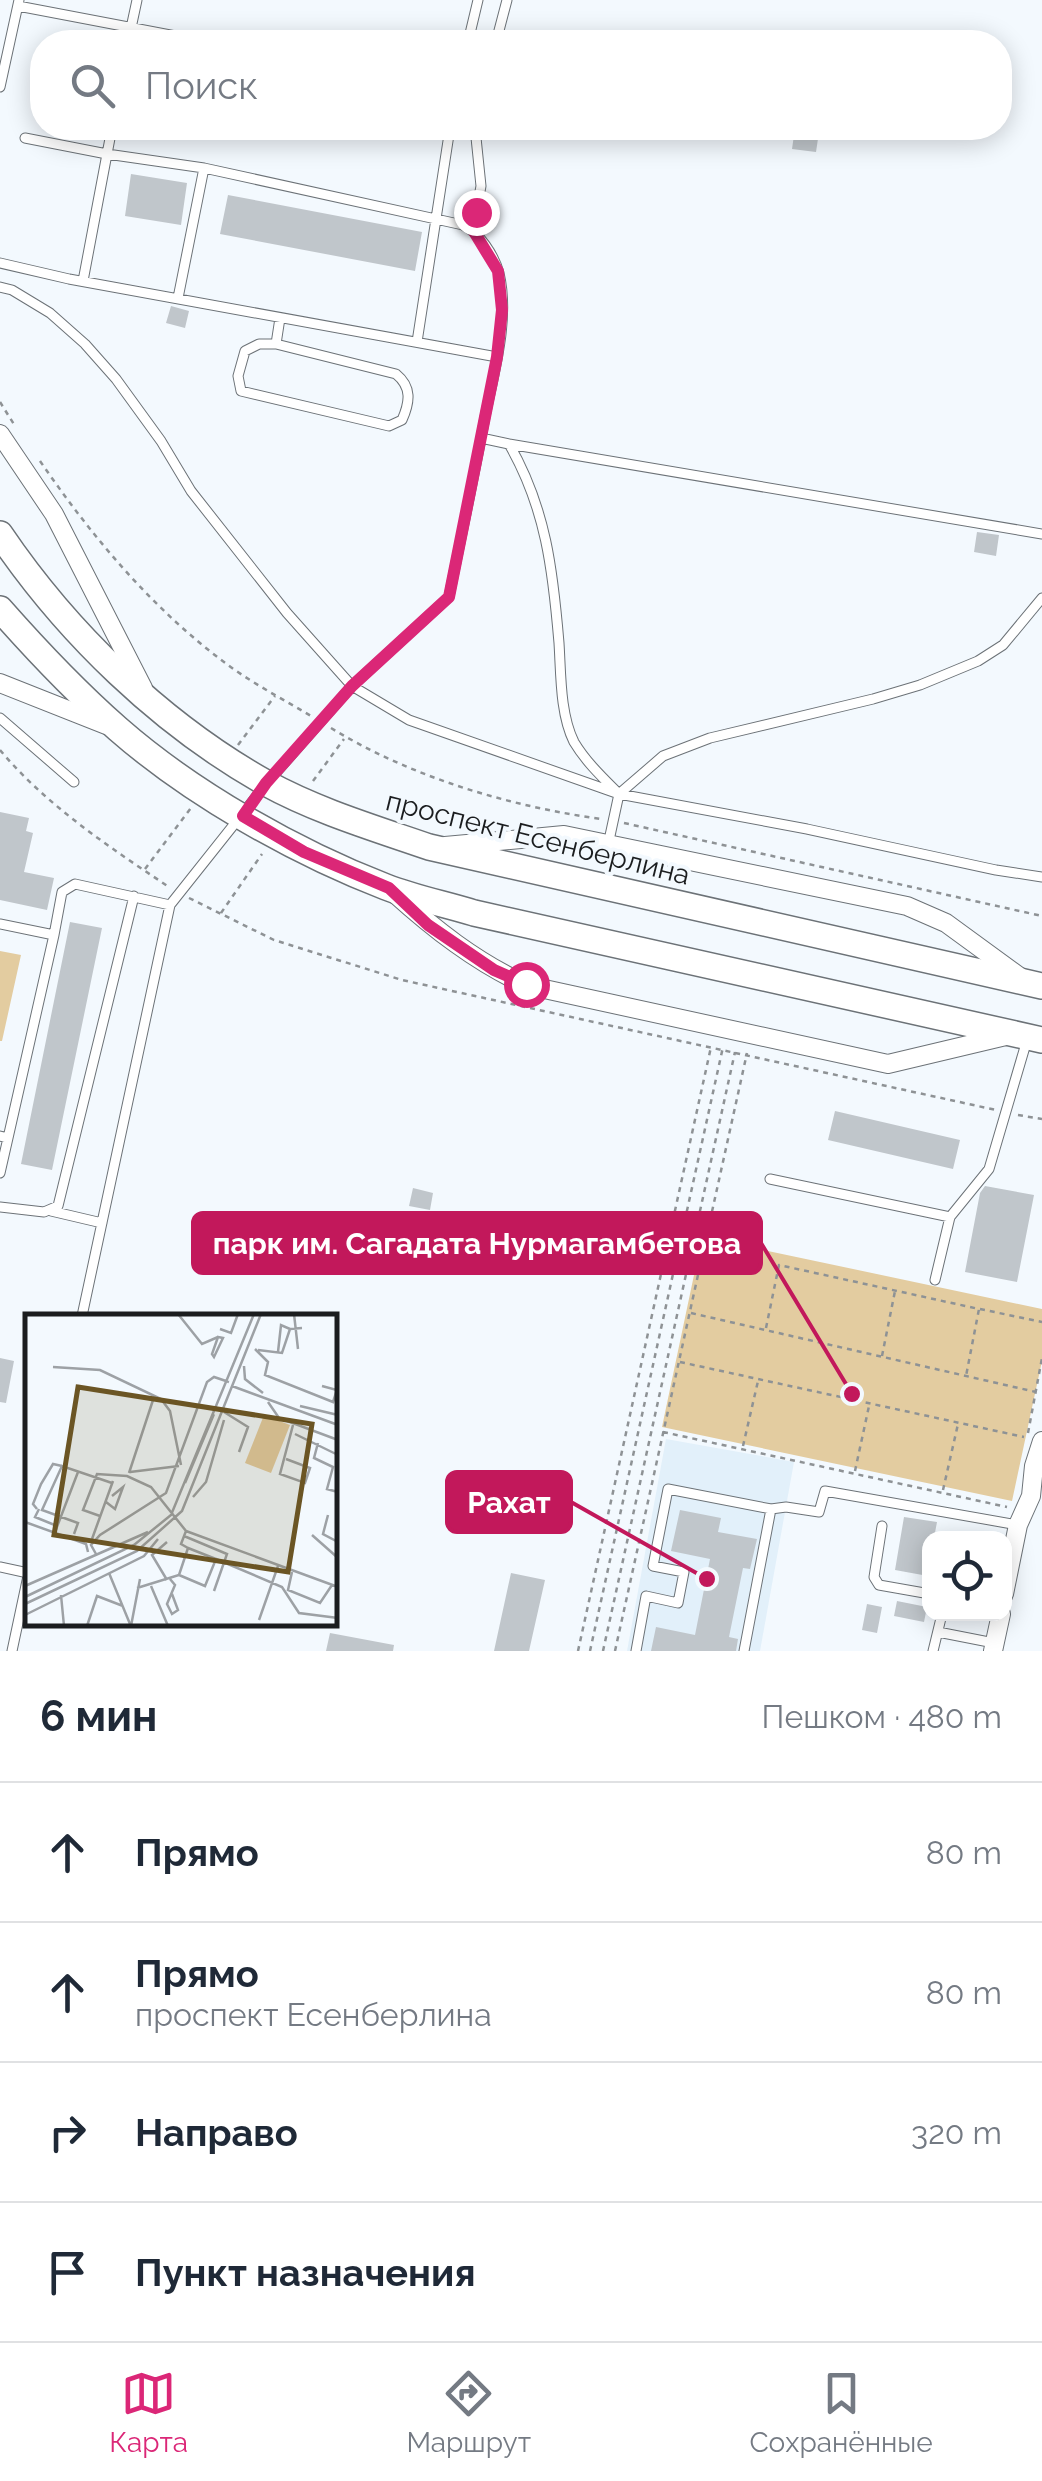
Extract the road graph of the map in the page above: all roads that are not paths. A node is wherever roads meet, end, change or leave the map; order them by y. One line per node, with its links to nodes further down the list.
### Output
1 (66, 0): 6 (lane)
2 (137, 0): 7 (lane)
3 (478, 0): 10 (lane)
4 (507, 0): 11 (lane)
5 (19, 3): 6 (lane); 12 (lane)
6 (63, 13): 7 (lane)
7 (132, 27): 8 (lane); 9 (lane)
8 (131, 30)
9 (147, 30)
10 (471, 30)
11 (499, 30)
12 (0, 88)
13 (25, 138): 14 (lane)
14 (30, 139)
15 (35, 140): 19 (lane)
16 (110, 140): 19 (lane)
17 (448, 140): 21 (lane)
18 (477, 140): 22 (lane)
19 (107, 154): 20 (lane); 24 (lane)
20 (204, 168): 21 (lane); 26 (lane)
21 (434, 217): 22 (lane); 28 (lane)
22 (473, 230): 30 (lane)
23 (0, 262): 24 (lane)
24 (83, 281): 26 (lane)
25 (0, 287): 39 (lane)
26 (178, 298): 27 (lane)
27 (280, 318): 28 (lane); 29 (lane)
28 (417, 342): 30 (lane)
29 (276, 344): 29 (lane)
30 (497, 357): 32 (lane)
31 (0, 434): 40 (street)
32 (481, 438): 33 (lane); 39 (lane)
33 (509, 444): 35 (lane); 45 (lane)
34 (0, 534): 40 (street, проспект Есенберлина)
35 (1042, 534)
36 (1042, 598): 45 (lane)
37 (0, 609): 42 (street)
38 (0, 683): 42 (street)
39 (352, 686): 44 (lane); 45 (lane)
40 (150, 702): 44 (street, проспект Есенберлина)
41 (0, 718): 43 (lane)
42 (120, 730): 46 (street)
43 (74, 782)
44 (266, 783): 46 (lane); 48 (street, проспект Есенберлина)
45 (620, 794): 47 (lane); 49 (lane)
46 (243, 816): 50 (street); 52 (lane)
47 (608, 845): 48 (street); 55 (street)
48 (429, 847): 55 (street, проспект Есенберлина)
49 (1042, 877)
50 (389, 888): 56 (street); 56 (street)
51 (134, 896): 52 (lane); 54 (lane); 61 (lane)
52 (170, 906): 63 (lane)
53 (0, 924): 54 (lane)
54 (54, 935): 57 (lane)
55 (1035, 984)
56 (1028, 1037): 62 (lane)
57 (4, 1137): 58 (lane)
58 (0, 1172)
59 (770, 1179): 62 (lane)
60 (0, 1207): 61 (lane)
61 (51, 1211): 63 (lane)
62 (950, 1217): 64 (lane)
63 (102, 1223): 65 (lane)
64 (935, 1280)
65 (82, 1314)
66 (1034, 1439): 68 (street)
67 (772, 1510): 68 (lane); 80 (lane); 81 (lane)
68 (1016, 1516): 70 (street)
69 (882, 1526): 74 (lane)
70 (1012, 1542)
71 (0, 1567): 72 (lane)
72 (25, 1573)
73 (25, 1588): 79 (lane)
74 (922, 1593)
75 (940, 1621): 77 (lane)
76 (1000, 1621): 78 (street)
77 (938, 1632): 78 (lane); 82 (lane)
78 (994, 1647)
79 (12, 1651)
80 (636, 1651)
81 (744, 1651)
82 (933, 1651)

